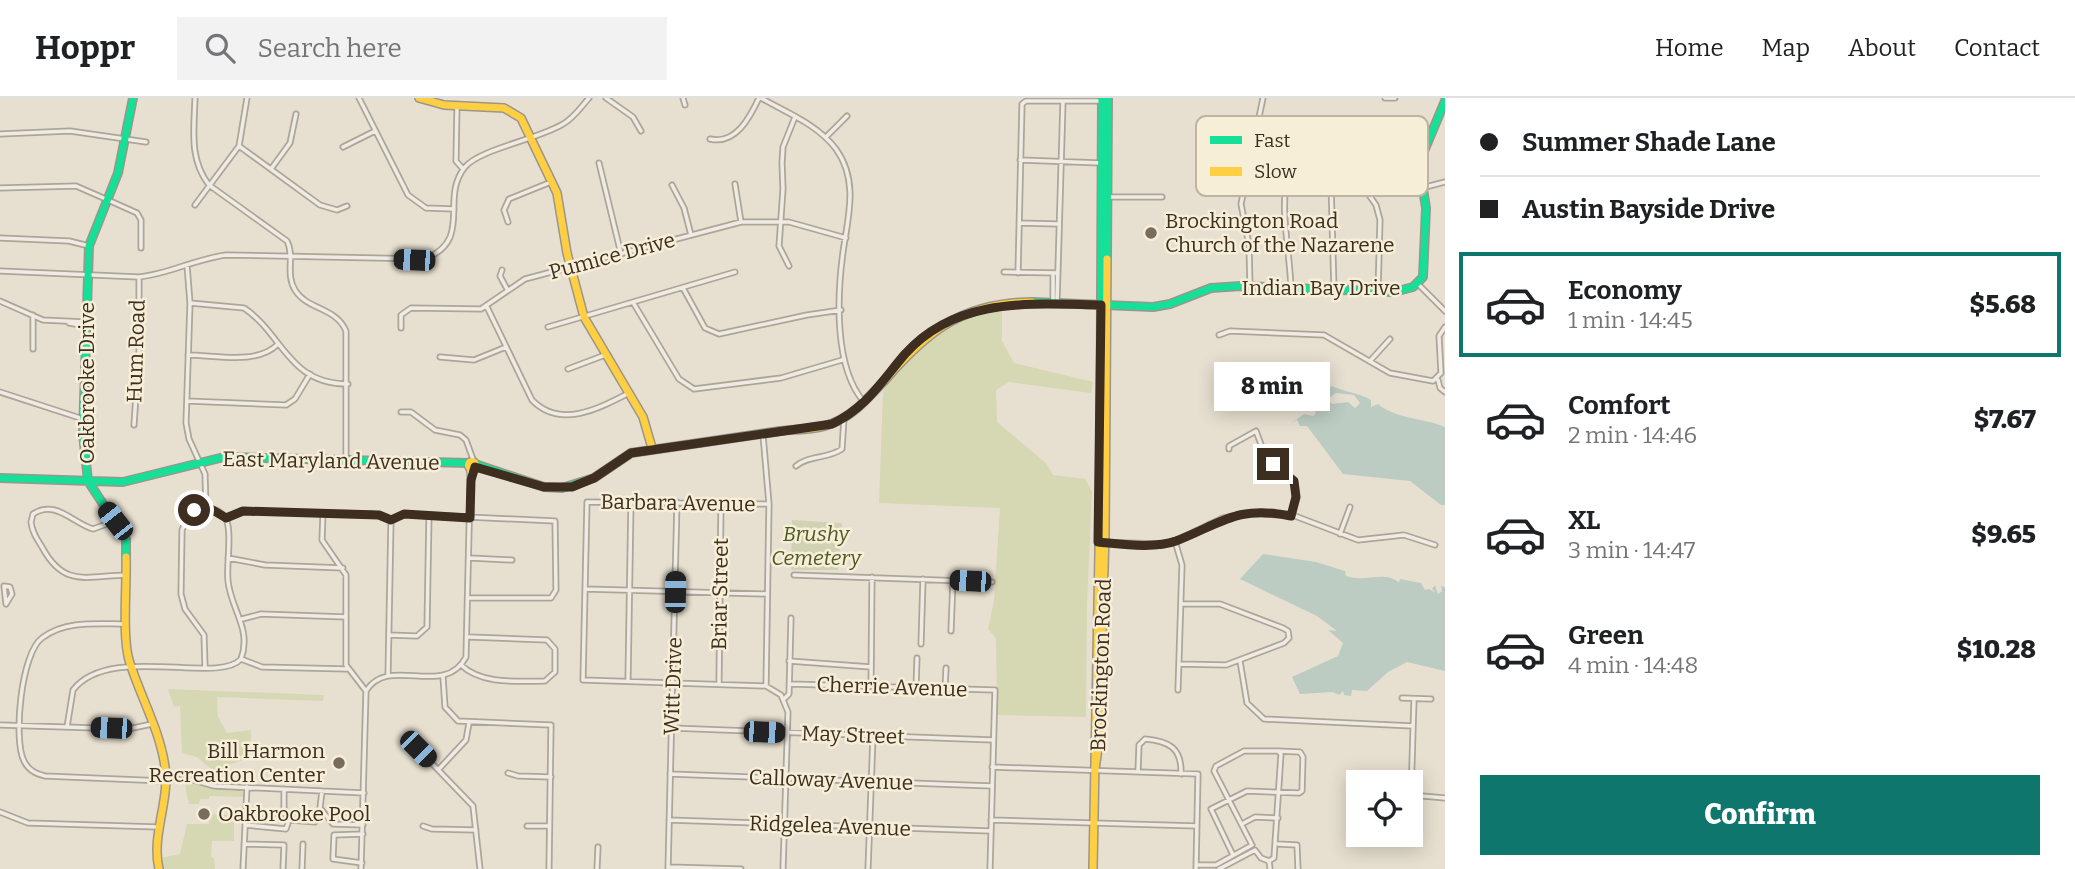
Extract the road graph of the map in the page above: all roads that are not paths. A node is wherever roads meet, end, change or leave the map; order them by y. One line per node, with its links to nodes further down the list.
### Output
1 (133, 98): 25 (street, Oakbrooke Drive)
2 (195, 98): 42 (street)
3 (247, 98): 31 (street)
4 (359, 98): 22 (street)
5 (419, 98): 17 (street)
6 (590, 98): 27 (street)
7 (606, 98): 23 (street)
8 (683, 98): 16 (street)
9 (760, 98): 21 (street); 28 (street)
10 (1263, 98): 20 (street)
11 (1385, 98): 12 (street)
12 (1395, 98)
13 (1104, 99): 14 (street); 36 (street, Brockington Road); 51 (street, Brockington Road)
14 (1063, 101): 33 (street); 35 (street)
15 (1445, 101): 30 (street, Indian Bay Drive)
16 (685, 105)
17 (457, 106): 27 (street); 38 (street)
18 (296, 114): 37 (street)
19 (847, 116): 26 (street)
20 (1259, 116)
21 (795, 117): 26 (street); 57 (street)
22 (375, 131): 32 (street); 56 (street)
23 (641, 131)
24 (0, 134): 25 (street)
25 (125, 137): 29 (street); 53 (street, Oakbrooke Drive)
26 (826, 137): 63 (street)
27 (532, 138): 38 (street); 40 (street)
28 (710, 139)
29 (146, 142)
30 (1428, 142)
31 (239, 146): 37 (street); 42 (street)
32 (344, 147)
33 (1020, 160): 35 (street); 60 (street)
34 (598, 163): 67 (street)
35 (1062, 163): 36 (street); 61 (street)
36 (1103, 163): 91 (street, Brockington Road)
37 (271, 169): 55 (street)
38 (463, 169): 56 (street)
39 (1445, 181): 44 (street)
40 (553, 182): 58 (street); 71 (street)
41 (735, 184): 59 (street)
42 (209, 185): 54 (street); 68 (street)
43 (672, 185): 62 (street)
44 (1428, 186)
45 (0, 188): 53 (street)
46 (1243, 196): 82 (street)
47 (1284, 196): 84 (street)
48 (1331, 196): 85 (street)
49 (1368, 196): 86 (street)
50 (1424, 196): 80 (street, Indian Bay Drive)
51 (1109, 197): 52 (street); 91 (street, Brockington Road)
52 (1162, 197)
53 (108, 200): 65 (street, Oakbrooke Drive); 66 (street)
54 (195, 205)
55 (347, 206)
56 (454, 209): 68 (street)
57 (780, 221): 59 (street, Pumice Drive); 63 (street, Pumice Drive); 70 (street)
58 (508, 222)
59 (741, 222): 62 (street, Pumice Drive)
60 (1019, 223): 61 (street); 76 (street)
61 (1058, 223): 77 (street)
62 (691, 235): 67 (street, Pumice Drive)
63 (846, 238): 93 (street)
64 (0, 239): 65 (street)
65 (89, 246): 78 (street, Oakbrooke Drive)
66 (141, 248)
67 (621, 254): 71 (street, Pumice Drive)
68 (290, 256): 69 (street); 114 (street)
69 (187, 265): 79 (street); 88 (street)
70 (789, 266)
71 (570, 267): 83 (street, Pumice Drive); 96 (street)
72 (502, 270): 83 (street)
73 (0, 271): 78 (street)
74 (735, 272): 81 (street)
75 (1004, 272): 76 (street)
76 (1018, 273): 77 (street)
77 (1056, 273): 90 (street)
78 (87, 275): 79 (street); 97 (street, Oakbrooke Drive)
79 (138, 277): 123 (street, Hum Road)
80 (1418, 284): 86 (street, Indian Bay Drive); 94 (street)
81 (683, 288): 89 (street); 93 (street)
82 (1250, 288): 84 (street, Indian Bay Drive); 91 (street, Indian Bay Drive)
83 (507, 289): 92 (street, Pumice Drive)
84 (1291, 289): 85 (street, Indian Bay Drive)
85 (1334, 290): 86 (street, Indian Bay Drive)
86 (1378, 292)
87 (0, 301): 95 (street)
88 (190, 303): 103 (street); 106 (street)
89 (634, 304): 96 (street); 109 (street)
90 (1055, 304): 91 (street, East Maryland Avenue); 119 (street, East Maryland Avenue)
91 (1104, 305): 148 (street, Brockington Road)
92 (487, 307): 100 (street); 104 (street)
93 (841, 310): 109 (street)
94 (1445, 311)
95 (33, 315): 97 (street); 105 (street)
96 (584, 317): 98 (street); 107 (street)
97 (86, 324): 122 (street, Oakbrooke Drive)
98 (548, 327)
99 (1445, 327): 113 (street)
100 (401, 328)
101 (1219, 335): 110 (street)
102 (1390, 339): 110 (street)
103 (277, 345): 106 (street); 112 (street)
104 (506, 347): 108 (street); 117 (street)
105 (33, 349)
106 (188, 355): 118 (street)
107 (605, 355): 111 (street); 117 (street)
108 (440, 357)
109 (842, 360): 119 (street)
110 (1370, 361): 113 (street)
111 (568, 369)
112 (310, 374): 114 (street); 118 (street)
113 (1437, 379): 116 (street)
114 (348, 384): 127 (street)
115 (0, 392): 122 (street)
116 (1445, 392)
117 (629, 393): 125 (street)
118 (187, 401): 128 (street)
119 (865, 403): 121 (street, East Maryland Avenue)
120 (401, 412): 129 (street)
121 (844, 418): 124 (street, East Maryland Avenue); 130 (street)
122 (83, 419): 132 (street, Oakbrooke Drive)
123 (134, 425)
124 (763, 435): 125 (street, East Maryland Avenue); 136 (street)
125 (652, 448): 129 (street, East Maryland Avenue)
126 (1229, 449): 141 (street)
127 (346, 460): 128 (street, East Maryland Avenue); 129 (street, East Maryland Avenue)
128 (200, 461): 132 (street, East Maryland Avenue); 138 (street)
129 (472, 465): 143 (street)
130 (796, 466)
131 (0, 478): 132 (street, East Maryland Avenue)
132 (88, 481): 145 (street, Oakbrooke Drive)
133 (631, 500): 134 (street, Barbara Avenue); 160 (street, Barbara Avenue); 161 (street)
134 (677, 502): 135 (street, Barbara Avenue); 162 (street, Witt Drive)
135 (721, 503): 136 (street, Barbara Avenue); 163 (street, Briar Street)
136 (769, 504): 164 (street)
137 (1350, 507): 146 (street)
138 (206, 508): 142 (street); 184 (street)
139 (323, 513): 142 (street); 144 (street); 153 (street)
140 (429, 515): 143 (street); 144 (street); 174 (street)
141 (1291, 516): 146 (street); 147 (street)
142 (226, 518): 150 (street)
143 (470, 518): 151 (street); 165 (street)
144 (391, 520): 174 (street)
145 (115, 521): 154 (street, Oakbrooke Drive); 154 (street)
146 (1340, 534): 149 (street)
147 (1175, 541): 148 (street); 167 (street)
148 (1101, 542): 218 (street, Brockington Road)
149 (1435, 545)
150 (228, 558): 153 (street); 171 (street)
151 (470, 558): 152 (street); 165 (street)
152 (512, 559)
153 (344, 568): 169 (street)
154 (127, 575): 172 (street, Oakbrooke Drive)
155 (794, 575): 156 (street)
156 (872, 578): 157 (street); 185 (street)
157 (923, 579): 158 (street); 176 (street)
158 (953, 580): 159 (street); 173 (street)
159 (992, 582)
160 (585, 589): 161 (street); 190 (street)
161 (629, 591): 162 (street); 190 (street)
162 (675, 592): 163 (street); 191 (street, Witt Drive)
163 (720, 593): 164 (street); 192 (street, Briar Street)
164 (766, 594): 194 (street)
165 (469, 598): 175 (street)
166 (6, 604): 168 (street)
167 (1181, 604): 180 (street); 181 (street)
168 (0, 610)
169 (346, 617): 171 (street); 187 (street)
170 (791, 618): 179 (street)
171 (242, 619): 178 (street)
172 (126, 624): 183 (street, Oakbrooke Drive); 207 (street)
173 (951, 631)
174 (389, 635): 188 (street)
175 (469, 637): 182 (street); 182 (street)
176 (921, 644)
177 (917, 658): 196 (street)
178 (241, 659): 184 (street); 187 (street)
179 (789, 661): 185 (street); 193 (street)
180 (1240, 661): 181 (street); 208 (street)
181 (1179, 664): 198 (street)
182 (461, 665): 189 (street)
183 (131, 667): 184 (street); 206 (street, Oakbrooke Drive); 209 (street)
184 (205, 667)
185 (870, 667): 195 (street)
186 (946, 668): 197 (street)
187 (347, 669): 199 (street)
188 (388, 675): 189 (street); 199 (street)
189 (443, 677): 204 (street)
190 (628, 681): 191 (street)
191 (673, 683): 192 (street); 210 (street, Witt Drive)
192 (719, 684): 194 (street)
193 (790, 684): 195 (street, Cherrie Avenue); 201 (street)
194 (766, 686): 201 (street)
195 (871, 686): 196 (street, Cherrie Avenue)
196 (916, 688): 197 (street, Cherrie Avenue)
197 (945, 689): 213 (street, Cherrie Avenue)
198 (1178, 690)
199 (366, 691): 233 (street)
200 (1402, 698): 202 (street)
201 (784, 699): 211 (street)
202 (1414, 699): 203 (street); 208 (street)
203 (1431, 699)
204 (469, 722): 217 (street); 224 (street)
205 (0, 724): 207 (street)
206 (152, 724): 209 (street); 226 (street, Oakbrooke Drive)
207 (21, 726): 209 (street); 226 (street)
208 (1413, 726): 219 (street)
209 (68, 727)
210 (671, 729): 211 (street, May Street); 222 (street, Witt Drive)
211 (788, 733): 212 (street, May Street); 225 (street)
212 (873, 736): 213 (street, May Street); 227 (street)
213 (993, 740): 216 (street)
214 (418, 749): 217 (street)
215 (1278, 751): 232 (street); 232 (street); 235 (street)
216 (992, 766): 218 (street); 228 (street)
217 (439, 769): 256 (street)
218 (1095, 770): 220 (street); 245 (street, Brockington Road)
219 (1412, 770)
220 (1138, 772): 223 (street); 223 (street)
221 (508, 773): 224 (street)
222 (670, 774): 225 (street, Calloway Avenue); 243 (street, Witt Drive)
223 (1181, 774): 253 (street)
224 (551, 777): 252 (street)
225 (786, 778): 227 (street, Calloway Avenue); 246 (street)
226 (166, 780): 229 (street); 254 (street, Oakbrooke Drive)
227 (871, 781): 228 (street, Calloway Avenue); 255 (street)
228 (992, 786): 244 (street)
229 (247, 788): 230 (street); 240 (street)
230 (284, 789): 231 (street); 239 (street)
231 (322, 791): 233 (street); 238 (street)
232 (1279, 792): 235 (street); 241 (street)
233 (364, 793): 249 (street)
234 (1423, 796): 236 (street)
235 (1229, 799): 247 (street); 264 (street)
236 (1445, 799)
237 (0, 812): 254 (street)
238 (323, 812): 242 (street); 249 (street)
239 (284, 813): 240 (street); 242 (street)
240 (246, 814): 248 (street)
241 (1279, 818): 247 (street); 261 (street)
242 (289, 820): 248 (street)
243 (669, 820): 246 (street, Ridgelea Avenue); 272 (street, Witt Drive)
244 (991, 820): 245 (street); 257 (street)
245 (1094, 823): 253 (street); 285 (street, Brockington Road)
246 (784, 824): 255 (street, Ridgelea Avenue); 282 (street)
247 (1242, 824): 263 (street)
248 (245, 825): 259 (street)
249 (363, 825): 258 (street)
250 (527, 825): 252 (street)
251 (423, 826): 256 (street)
252 (549, 826): 279 (street)
253 (1197, 826): 269 (street)
254 (158, 827): 271 (street, Oakbrooke Drive)
255 (870, 827): 257 (street, Ridgelea Avenue); 283 (street)
256 (476, 830): 278 (street)
257 (991, 831): 284 (street)
258 (363, 834): 266 (street); 267 (street)
259 (244, 844): 273 (street); 274 (street)
260 (303, 844): 275 (street)
261 (1278, 844): 265 (street); 287 (street)
262 (598, 847): 280 (street)
263 (1254, 848): 264 (street); 265 (street)
264 (1235, 858): 268 (street)
265 (1269, 861): 286 (street)
266 (341, 862): 267 (street); 276 (street)
267 (362, 863): 277 (street)
268 (1220, 866): 270 (street)
269 (1196, 867): 270 (street)
270 (1211, 867)
271 (157, 868)
272 (668, 868): 281 (street)
273 (243, 869)
274 (283, 869)
275 (302, 869)
276 (340, 869)
277 (361, 869)
278 (480, 869)
279 (549, 869)
280 (597, 869)
281 (741, 869)
282 (783, 869)
283 (868, 869)
284 (990, 869)
285 (1093, 869)
286 (1270, 869)
287 (1298, 869)

